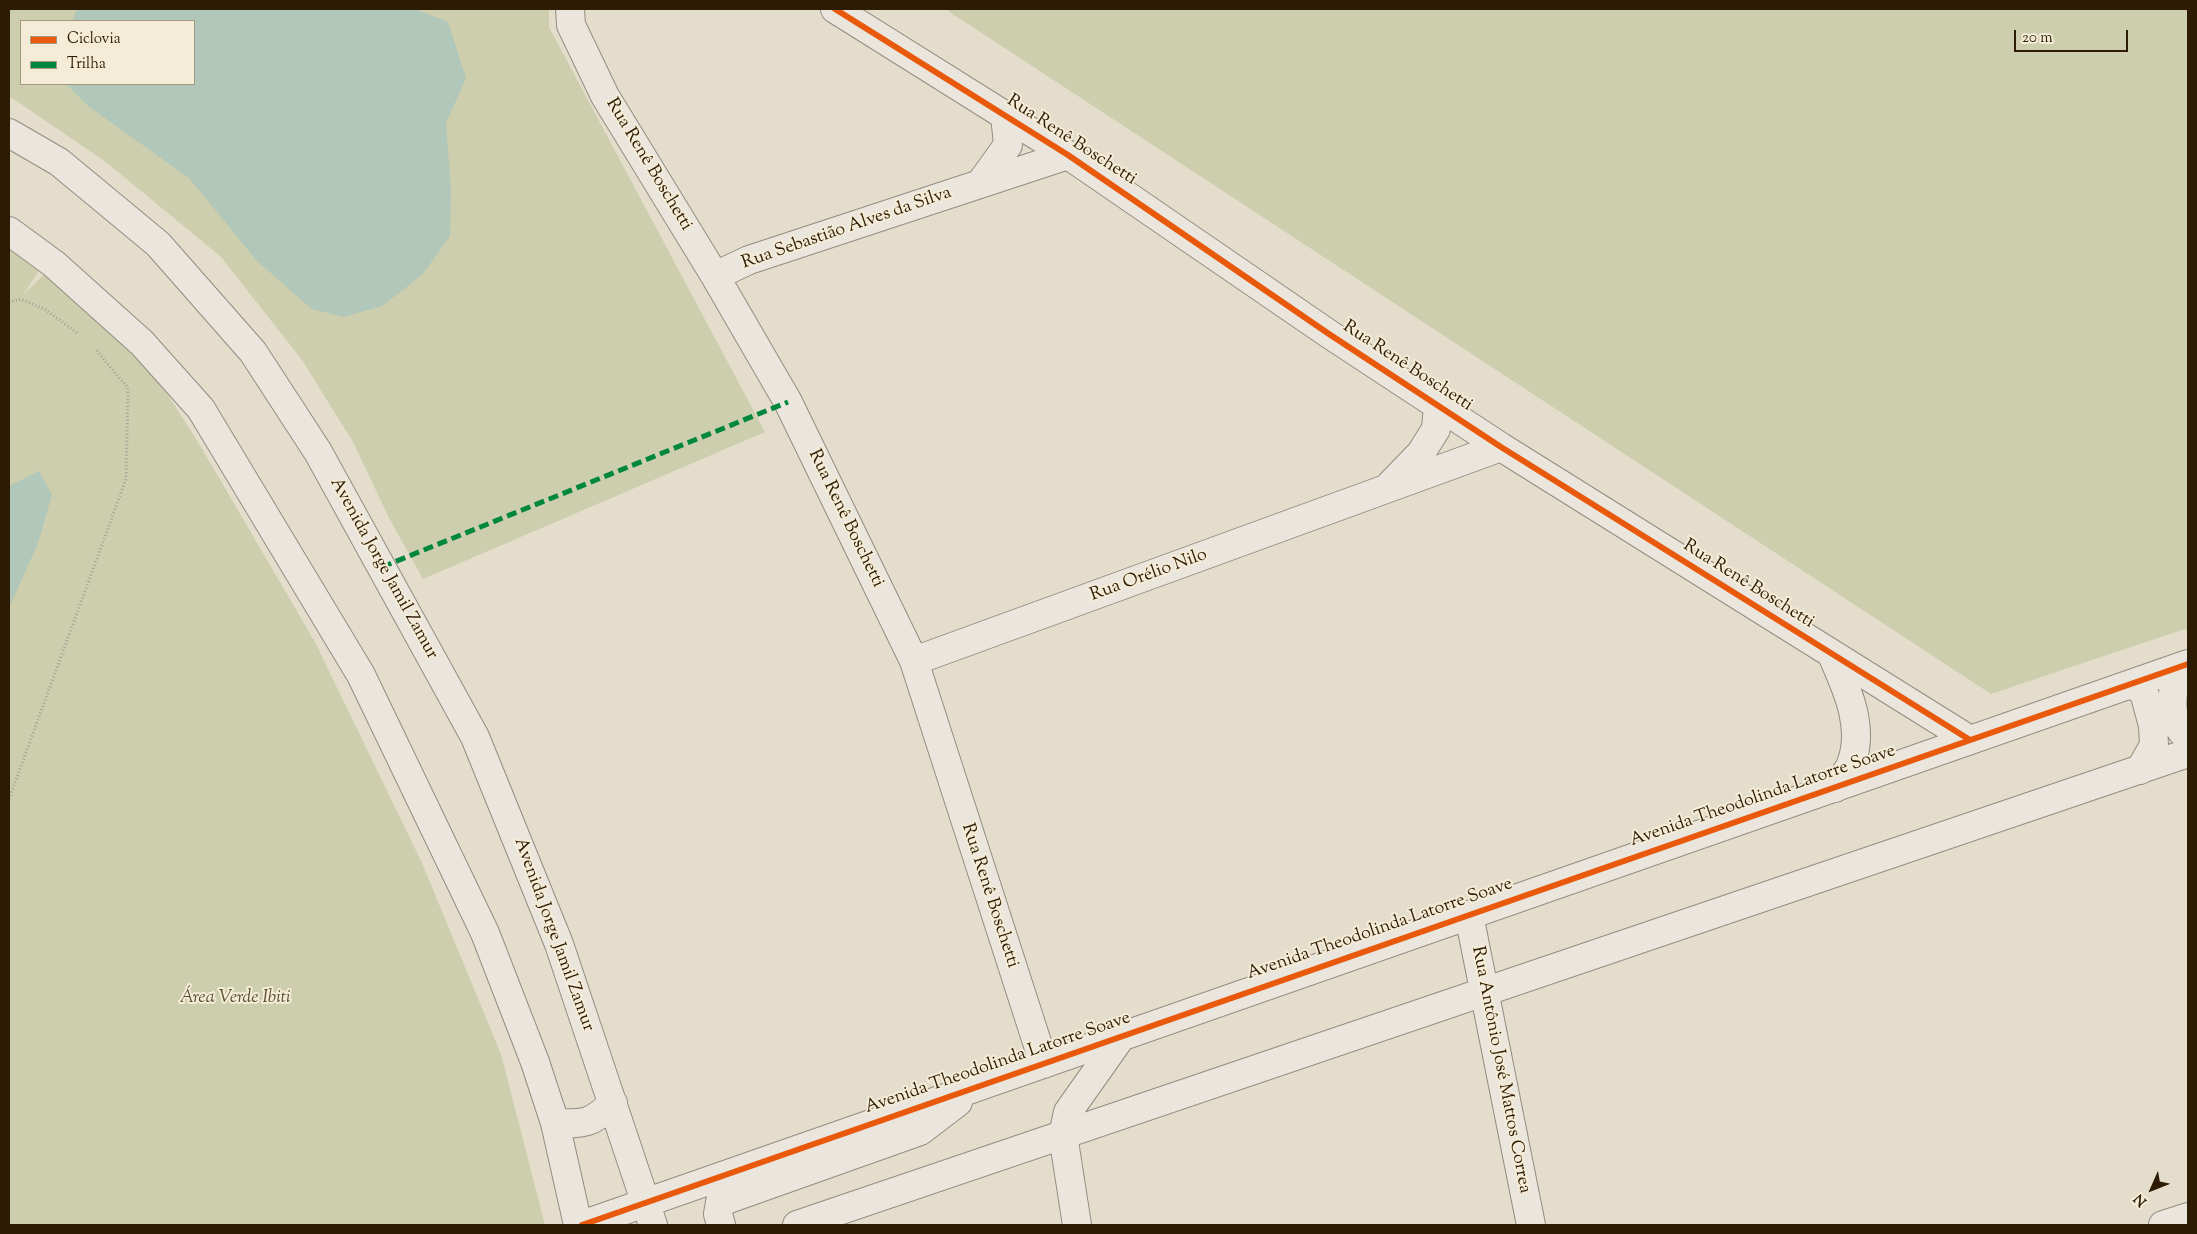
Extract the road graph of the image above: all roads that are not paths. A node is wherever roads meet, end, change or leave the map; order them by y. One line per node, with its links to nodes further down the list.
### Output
1 (570, 9): 8 (street, Rua Renê Boschetti)
2 (835, 9): 3 (street, Rua Renê Boschetti)
3 (1005, 115): 5 (street, Rua Renê Boschetti); 6 (street)
4 (9, 134): 26 (street, Avenida Jorge Jamil Zamur)
5 (1068, 155): 6 (street, Rua Sebastião Alves da Silva); 9 (street, Rua Renê Boschetti)
6 (980, 184): 8 (street, Rua Sebastião Alves da Silva)
7 (9, 231): 27 (street)
8 (715, 276): 13 (street, Rua Renê Boschetti)
9 (1438, 405): 10 (street, Rua Renê Boschetti); 11 (street, Rua Orélio Nilo)
10 (1501, 447): 11 (street, Rua Orélio Nilo); 12 (street, Rua Renê Boschetti)
11 (1384, 490): 13 (street, Rua Orélio Nilo)
12 (1832, 655): 17 (street, Rua Renê Boschetti); 20 (street)
13 (914, 661): 24 (street, Rua Renê Boschetti)
14 (2188, 666): 15 (street, Avenida Theodolinda Latorre Soave); 16 (street, Avenida Theodolinda Latorre Soave)
15 (2132, 684): 17 (street, Avenida Theodolinda Latorre Soave); 19 (street)
16 (2188, 738)
17 (1970, 740): 20 (street, Avenida Theodolinda Latorre Soave)
18 (2188, 753): 19 (street)
19 (2140, 770): 22 (street)
20 (1836, 788): 21 (street, Avenida Theodolinda Latorre Soave)
21 (1469, 915): 22 (street, Rua Antônio José Mattos Correa); 23 (street, Avenida Theodolinda Latorre Soave)
22 (1484, 992): 28 (street); 36 (street, Rua Antônio José Mattos Correa)
23 (1121, 1037): 24 (street, Avenida Theodolinda Latorre Soave); 28 (street, Avenida Theodolinda Latorre Soave)
24 (1044, 1064): 25 (street, Avenida Theodolinda Latorre Soave)
25 (979, 1086): 29 (street, Avenida Theodolinda Latorre Soave); 33 (street, Avenida Theodolinda Latorre Soave)
26 (613, 1103): 27 (street); 29 (street, Avenida Jorge Jamil Zamur)
27 (555, 1123): 31 (street)
28 (1063, 1135): 34 (street); 35 (street)
29 (650, 1214): 32 (street, Avenida Theodolinda Latorre Soave)
30 (2188, 1217): 37 (street)
31 (578, 1225)
32 (582, 1225)
33 (721, 1225)
34 (797, 1225)
35 (1077, 1225)
36 (1531, 1225)
37 (2163, 1225)

